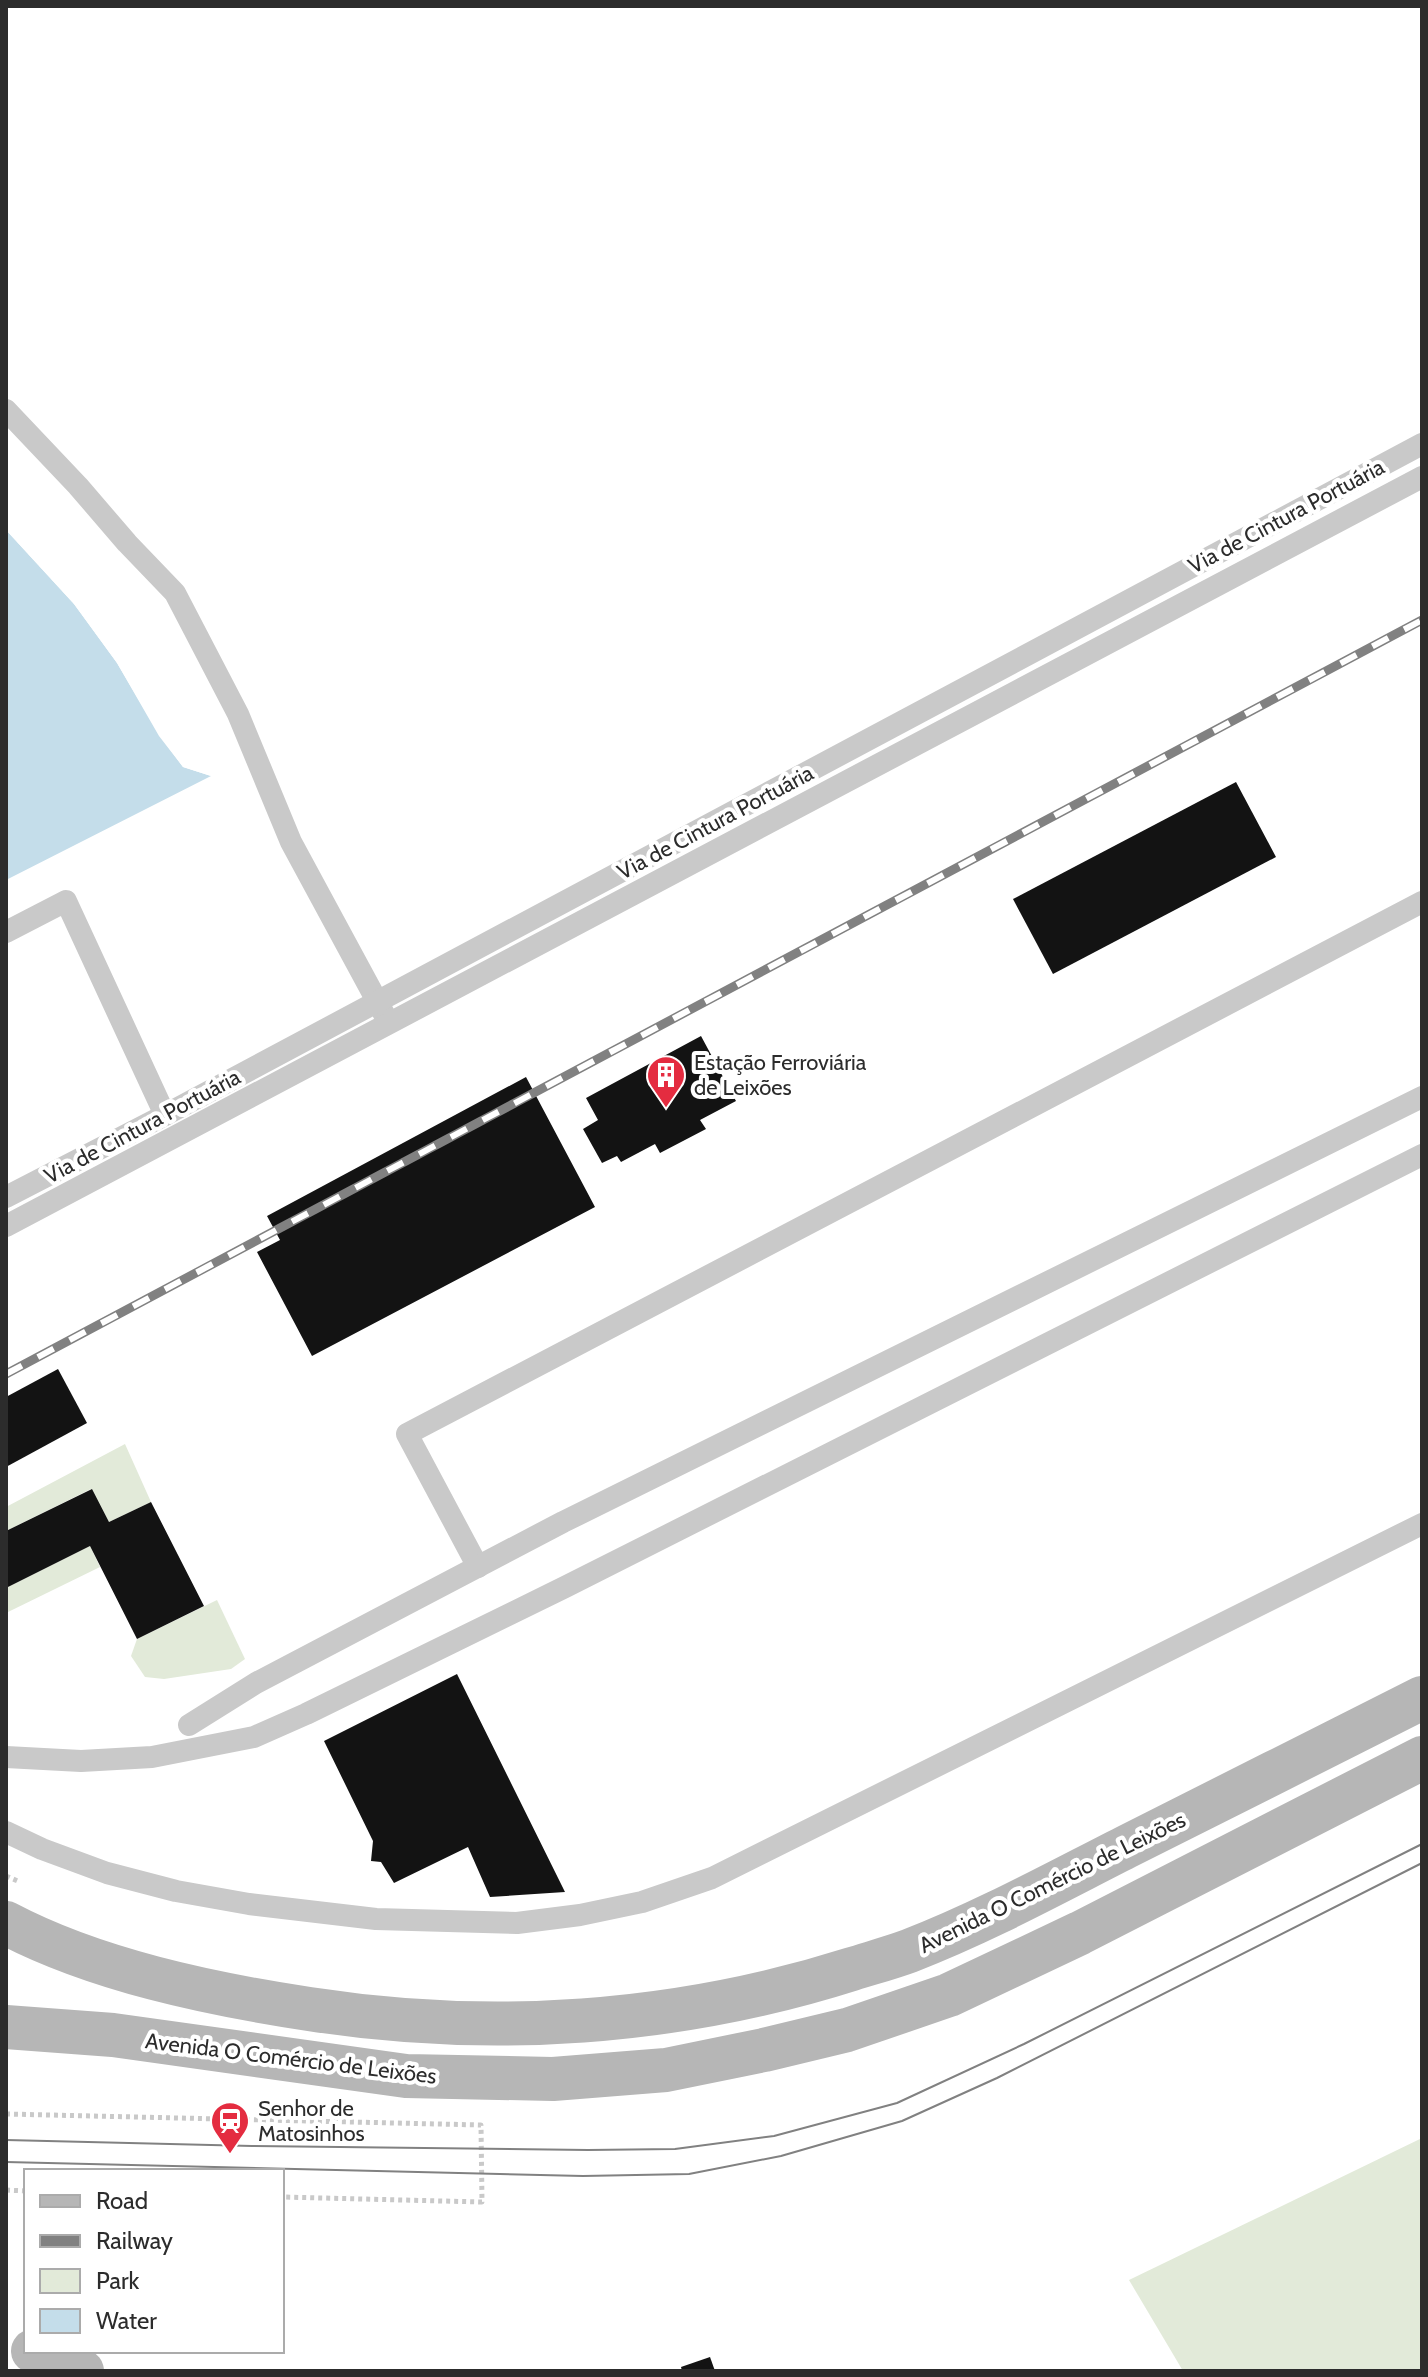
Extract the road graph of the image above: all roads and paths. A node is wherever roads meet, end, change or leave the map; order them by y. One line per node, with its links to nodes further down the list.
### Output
1 (6, 410): 6 (lane)
2 (1422, 444): 6 (lane, Via de Cintura Portuária)
3 (1422, 477): 7 (lane, Via de Cintura Portuária)
4 (1422, 902): 14 (lane)
5 (6, 932): 9 (lane)
6 (377, 1001): 7 (lane); 9 (lane, Via de Cintura Portuária)
7 (389, 1024): 12 (lane, Via de Cintura Portuária)
8 (1422, 1097): 14 (lane)
9 (165, 1115): 11 (lane, Via de Cintura Portuária)
10 (1422, 1155): 17 (lane)
11 (6, 1197)
12 (6, 1226)
13 (1422, 1524): 19 (lane)
14 (478, 1567): 16 (lane)
15 (1422, 1698): 20 (main road, Avenida O Comércio de Leixões)
16 (189, 1725)
17 (6, 1757)
18 (1422, 1758): 21 (main road, Avenida O Comércio de Leixões)
19 (6, 1832)
20 (6, 1923)
21 (6, 2027)
22 (6, 2114): 23 (path)
23 (284, 2197)
24 (39, 2353): 25 (main road)
25 (82, 2371)

